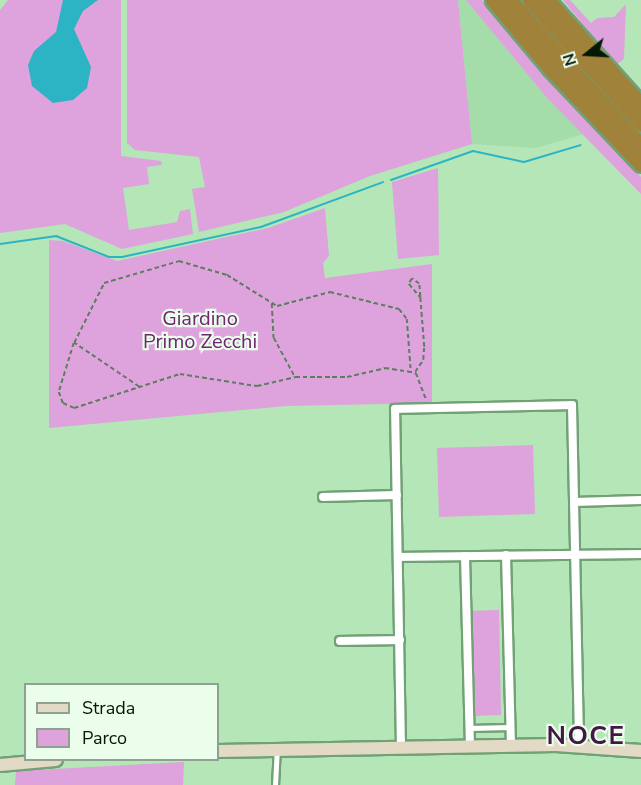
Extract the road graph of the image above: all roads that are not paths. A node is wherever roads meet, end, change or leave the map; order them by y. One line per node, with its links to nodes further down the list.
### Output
1 (493, 0): 8 (highway)
2 (509, 0): 7 (highway)
3 (530, 0): 6 (highway)
4 (547, 0): 5 (highway)
5 (641, 105)
6 (641, 123)
7 (641, 146)
8 (641, 164)
9 (397, 495): 10 (street); 12 (street); 17 (street)
10 (323, 497)
11 (641, 500): 12 (street)
12 (574, 502): 16 (street)
13 (641, 554): 16 (street)
14 (465, 555): 15 (street); 17 (street); 21 (street)
15 (506, 555): 16 (street); 20 (street)
16 (576, 555): 22 (street)
17 (398, 557): 18 (street)
18 (400, 640): 19 (street); 25 (street)
19 (340, 641)
20 (510, 727): 21 (lane); 23 (street)
21 (469, 728): 24 (street)
22 (579, 745): 23 (street); 28 (street)
23 (511, 746): 24 (street)
24 (470, 747): 25 (street)
25 (401, 748): 26 (street)
26 (278, 749): 27 (street); 31 (lane)
27 (219, 751)
28 (641, 751)
29 (37, 761): 30 (street)
30 (0, 765)
31 (275, 785)

